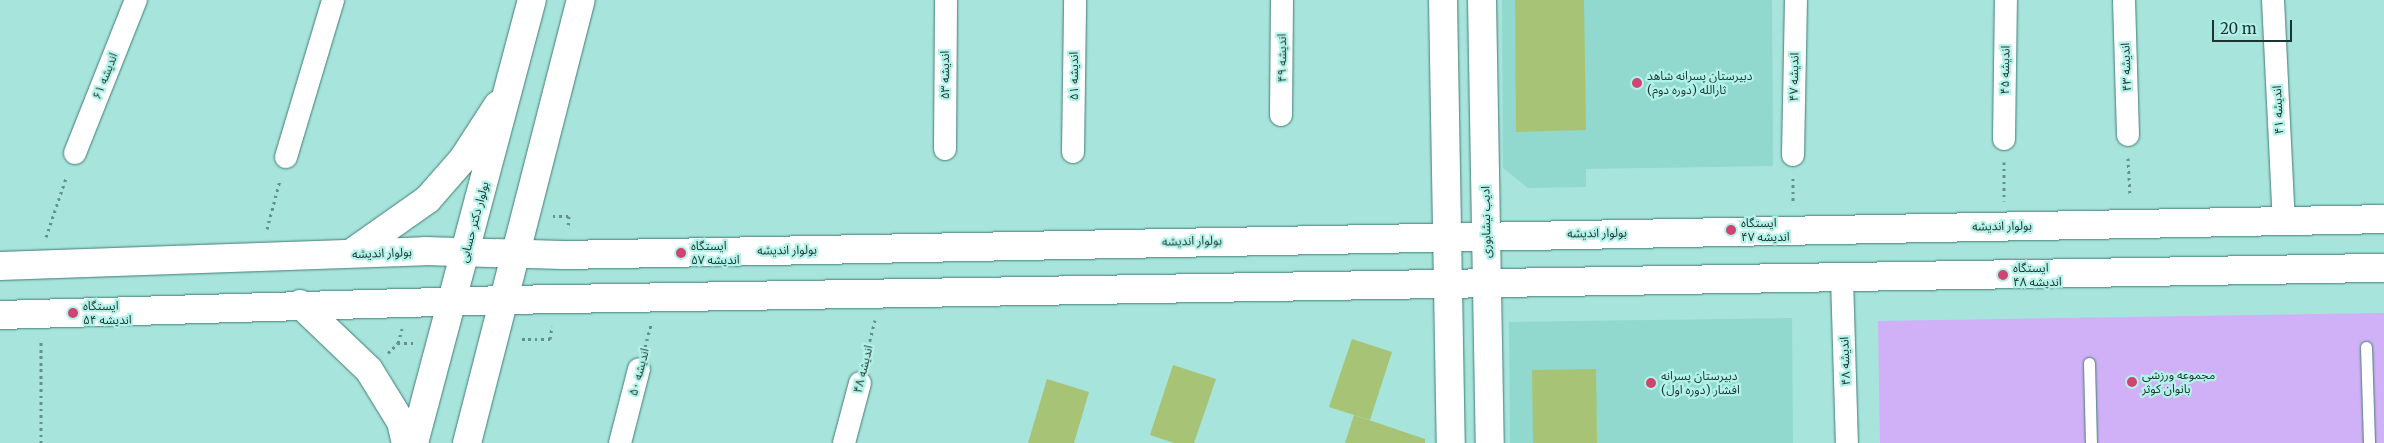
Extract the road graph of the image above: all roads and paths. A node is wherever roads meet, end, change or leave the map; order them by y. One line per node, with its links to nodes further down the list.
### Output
1 (136, 0): 20 (street, اندیشه ۶۱)
2 (532, 0): 14 (main road, بولوار دکتر حسابی)
3 (581, 0): 32 (main road)
4 (946, 0): 18 (street, اندیشه ۵۳)
5 (1075, 0): 19 (street, اندیشه ۵۱)
6 (1282, 0): 15 (street, اندیشه ۴۹)
7 (1443, 0): 29 (main road)
8 (1482, 0): 28 (main road, ادیب نیشابوری)
9 (1796, 0): 21 (street, اندیشه ۴۷)
10 (2006, 0): 17 (street, اندیشه ۴۵)
11 (2124, 0): 16 (street, اندیشه ۴۳)
12 (2273, 0): 24 (street, اندیشه ۴۱)
13 (327, 2): 22 (street)
14 (512, 83): 30 (main road, بولوار دکتر حسابی); 31 (main road)
15 (1281, 115)
16 (2128, 134): 25 (path)
17 (2004, 139): 26 (path)
18 (945, 150)
19 (1073, 152)
20 (75, 153): 35 (path)
21 (1793, 155): 27 (path)
22 (286, 157): 33 (path)
23 (2384, 219): 24 (main road, بولوار اندیشه)
24 (2284, 221): 25 (main road, بولوار اندیشه)
25 (2130, 223): 26 (main road, بولوار اندیشه)
26 (2005, 226): 27 (main road, بولوار اندیشه)
27 (1793, 229): 28 (main road, بولوار اندیشه)
28 (1486, 235): 29 (main road, بولوار اندیشه); 38 (main road, ادیب نیشابوری)
29 (1447, 236): 32 (main road, بولوار اندیشه); 39 (main road)
30 (466, 252): 31 (main road, بولوار اندیشه); 32 (main road, بولوار اندیشه); 43 (main road, بولوار دکتر حسابی)
31 (351, 254): 33 (main road, بولوار اندیشه)
32 (516, 254): 41 (main road)
33 (260, 259): 35 (main road, بولوار اندیشه)
34 (0, 266): 35 (main road, بولوار اندیشه)
35 (37, 266)
36 (2384, 268): 37 (main road)
37 (1842, 278): 38 (main road); 59 (street, اندیشه ۴۸)
38 (1487, 284): 39 (main road); 58 (main road, ادیب نیشابوری)
39 (1448, 285): 40 (main road); 57 (main road)
40 (881, 295): 42 (main road); 50 (path, اندیشه ۴۸)
41 (504, 300): 42 (main road); 43 (main road); 54 (main road)
42 (657, 301): 49 (path, اندیشه ۵۰)
43 (453, 302): 44 (main road); 53 (main road, بولوار دکتر حسابی)
44 (300, 304): 45 (main road); 52 (main road)
45 (41, 314): 46 (main road); 51 (path)
46 (0, 315)
47 (2366, 347): 61 (lane)
48 (2089, 363): 60 (lane)
49 (639, 369): 55 (street, اندیشه ۵۰)
50 (860, 383): 56 (street, اندیشه ۴۸)
51 (41, 443)
52 (406, 443)
53 (414, 443)
54 (466, 443)
55 (620, 443)
56 (844, 443)
57 (1451, 443)
58 (1490, 443)
59 (1847, 443)
60 (2091, 443)
61 (2368, 443)

